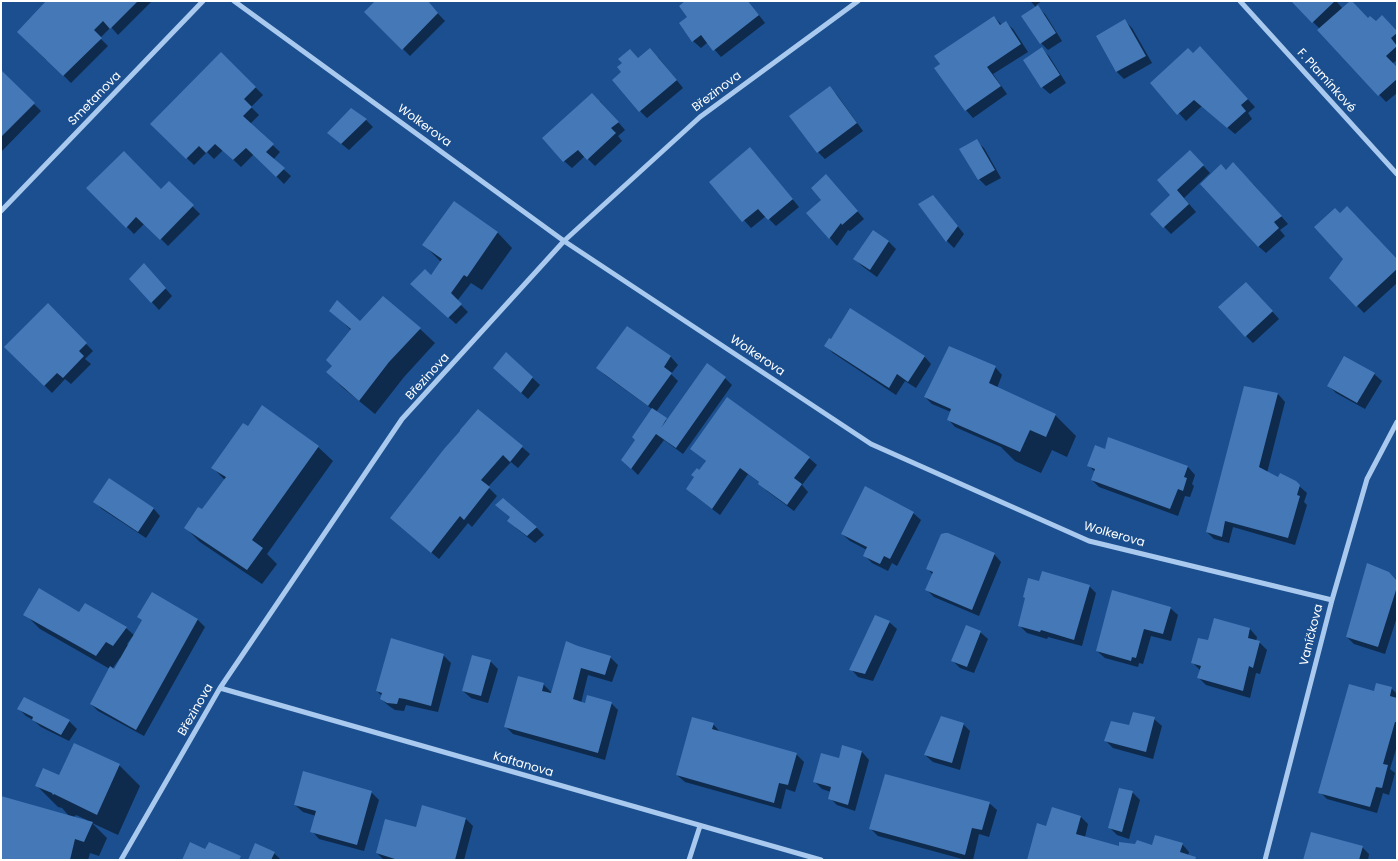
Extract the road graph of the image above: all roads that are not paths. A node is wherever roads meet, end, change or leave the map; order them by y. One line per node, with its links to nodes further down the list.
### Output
1 (203, 1): 6 (street, Smetanova)
2 (234, 1): 7 (street, Wolkerova)
3 (858, 1): 7 (street, Březinova)
4 (1240, 1): 5 (street, F. Plamínkové)
5 (1397, 174)
6 (1, 211)
7 (564, 240): 9 (street, Wolkerova); 10 (street, Březinova)
8 (1397, 422): 9 (street, Vaníčkova)
9 (1332, 600): 15 (street, Vaníčkova)
10 (220, 688): 11 (street, Kaftanova); 12 (street, Březinova)
11 (700, 826): 13 (street); 14 (street, Kaftanova)
12 (121, 860)
13 (688, 860)
14 (821, 860)
15 (1265, 860)

